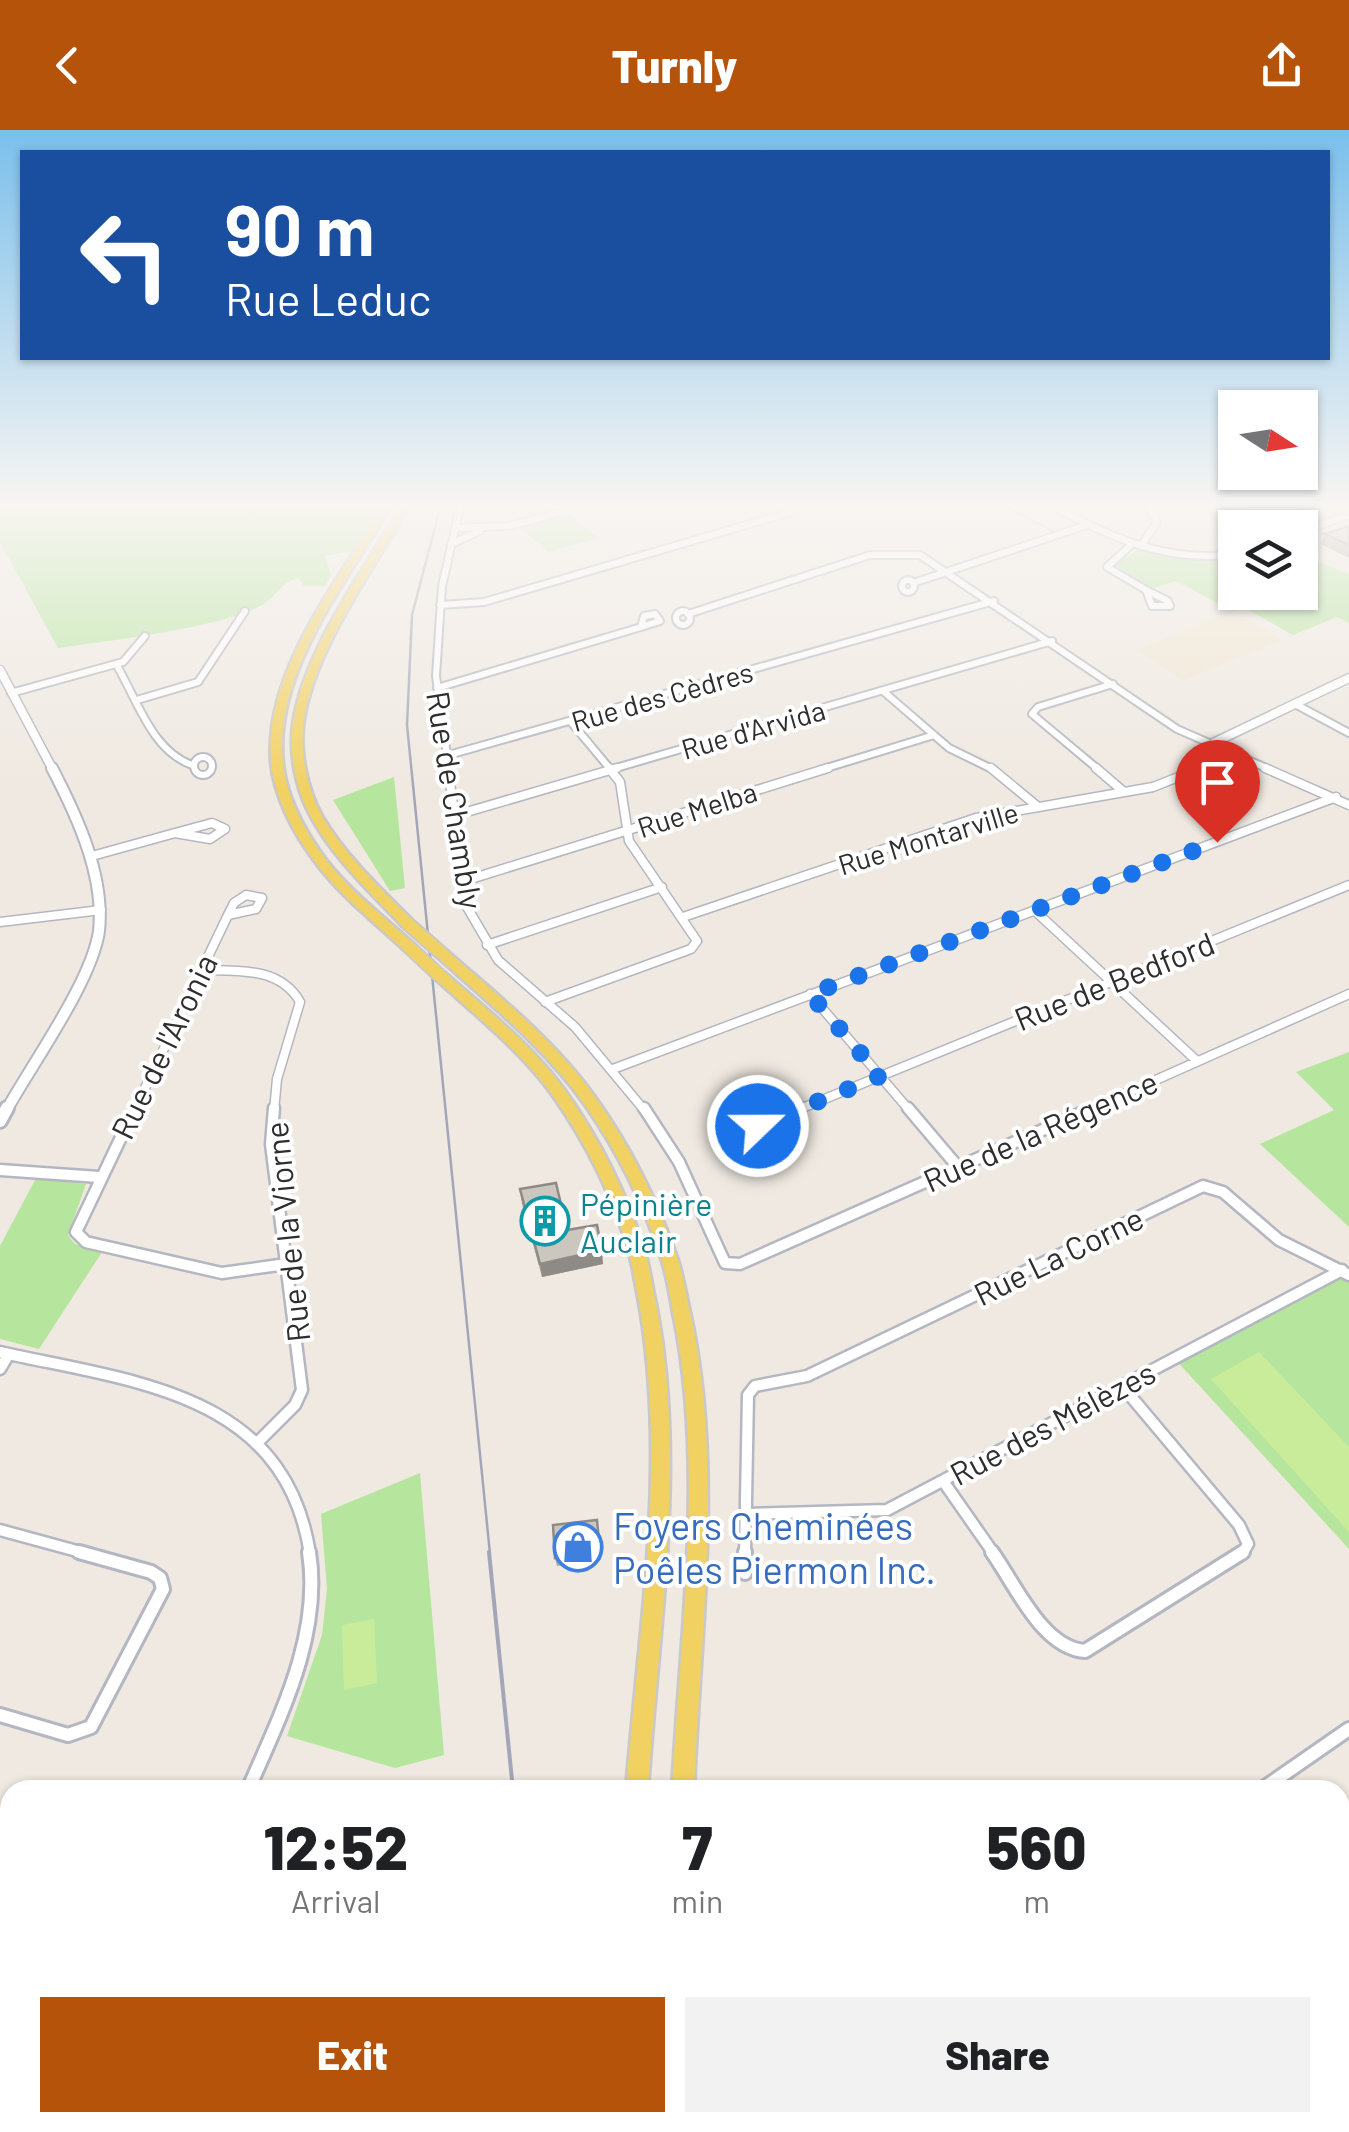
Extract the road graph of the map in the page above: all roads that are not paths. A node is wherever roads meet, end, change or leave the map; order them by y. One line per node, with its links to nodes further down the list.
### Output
1 (332, 601): 76 (main road, bridge)
2 (351, 601): 77 (main road, bridge)
3 (441, 601): 8 (street, Rue de Chambly)
4 (486, 601): 8 (street)
5 (727, 601): 10 (street)
6 (993, 601): 23 (street, Rue des Cèdres)
7 (994, 601): 13 (street)
8 (440, 605): 18 (street, Rue de Chambly)
9 (245, 610): 21 (street)
10 (688, 614)
11 (640, 627): 18 (street)
12 (145, 636): 14 (street)
13 (1052, 641): 17 (street); 19 (street, Rue d'Arvida)
14 (116, 664): 20 (street); 21 (street)
15 (0, 670): 20 (street)
16 (1349, 678): 22 (street)
17 (1113, 684): 26 (street); 31 (street)
18 (436, 688): 28 (street, Rue de Chambly)
19 (882, 691): 25 (street); 30 (street, Rue d'Arvida)
20 (11, 693): 38 (street)
21 (137, 700): 29 (street)
22 (1295, 704): 24 (street); 26 (street)
23 (570, 722): 28 (street, Rue des Cèdres); 30 (street)
24 (1349, 733)
25 (934, 735): 34 (street); 36 (street, Rue Melba)
26 (1210, 745): 27 (street)
27 (1233, 755): 31 (street, Rue Montarville); 32 (street)
28 (445, 756): 35 (street, Rue de Chambly)
29 (192, 765)
30 (612, 770): 35 (street, Rue d'Arvida); 36 (street)
31 (1124, 792): 34 (street, Rue Montarville)
32 (1336, 797): 33 (street); 43 (street)
33 (1349, 805)
34 (1037, 806): 45 (street, Rue Montarville)
35 (453, 816): 39 (street, Rue de Chambly)
36 (626, 831): 39 (street, Rue Melba); 41 (street)
37 (174, 833): 37 (street); 38 (street)
38 (92, 856): 42 (street)
39 (461, 882): 47 (street, Rue de Chambly)
40 (1349, 885): 49 (street, Rue de Bedford)
41 (662, 888): 45 (street); 47 (street)
42 (101, 910): 46 (street); 56 (street)
43 (1034, 910): 49 (street); 50 (street)
44 (228, 915): 48 (street, Rue de l'Aronia)
45 (683, 917): 52 (street)
46 (0, 922)
47 (487, 945): 52 (street, Rue de Chambly)
48 (200, 970): 60 (street, Rue de l'Aronia); 61 (street, Rue de la Viorne)
49 (1111, 982): 53 (street); 55 (street, Rue de Bedford)
50 (810, 994): 54 (street); 55 (street)
51 (1349, 994): 53 (street, Rue de la Régence)
52 (545, 1002): 54 (street, Rue de Chambly)
53 (1197, 1061): 58 (street, Rue de la Régence)
54 (614, 1069): 62 (street, Rue de Chambly)
55 (880, 1076): 57 (street, Rue de Bedford); 58 (street)
56 (0, 1120)
57 (758, 1126)
58 (958, 1166): 62 (street, Rue de la Régence)
59 (0, 1170): 60 (street, Rue de l'Aronia)
60 (99, 1177): 61 (street, Rue de l'Aronia)
61 (286, 1264): 68 (street, Rue de la Viorne)
62 (731, 1265)
63 (1345, 1272): 66 (street, Rue La Corne); 67 (street, Rue des Mélèzes)
64 (4, 1353): 65 (street); 68 (street)
65 (0, 1368)
66 (753, 1387): 70 (street)
67 (1123, 1387): 69 (street, Rue des Mélèzes); 69 (street)
68 (258, 1442): 75 (street)
69 (943, 1481): 70 (street, Rue des Mélèzes)
70 (747, 1514): 72 (street)
71 (0, 1530): 73 (street)
72 (745, 1572)
73 (0, 1715)
74 (1349, 1729): 78 (street)
75 (252, 1780)
76 (639, 1780)
77 (683, 1780)
78 (1278, 1780)

